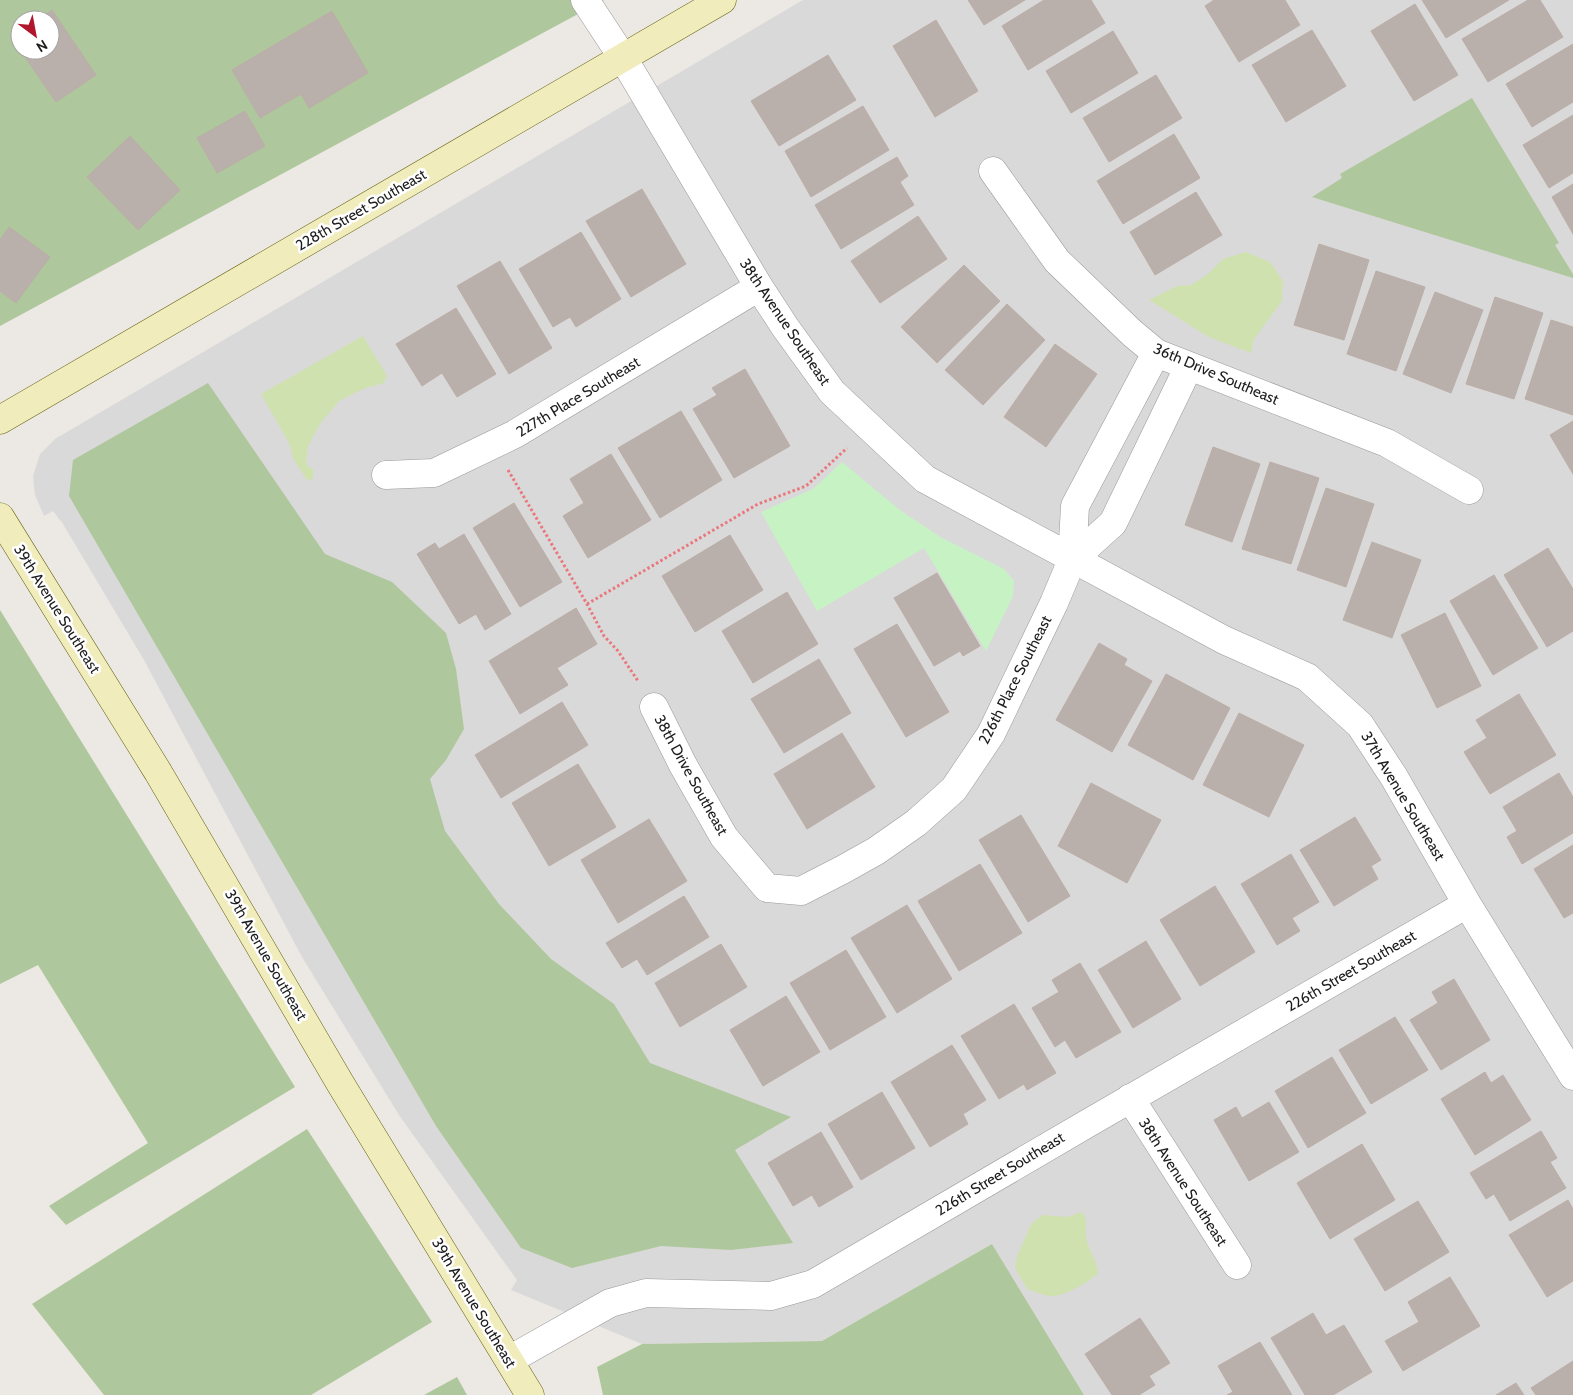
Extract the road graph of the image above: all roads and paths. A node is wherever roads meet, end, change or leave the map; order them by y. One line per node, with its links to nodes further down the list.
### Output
1 (584, 0): 3 (street, 38th Avenue Southeast)
2 (722, 0): 3 (street, 228th Street Southeast)
3 (623, 58): 5 (street, 38th Avenue Southeast); 8 (street, 228th Street Southeast)
4 (993, 171): 6 (street, 36th Drive Southeast)
5 (759, 287): 9 (street, 38th Avenue Southeast); 10 (street, 227th Place Southeast)
6 (1156, 353): 7 (street, 36th Drive Southeast); 14 (street, 226th Place Southeast)
7 (1190, 366): 12 (street, 36th Drive Southeast); 14 (street, 226th Place Southeast)
8 (0, 420)
9 (869, 427): 14 (street, 38th Avenue Southeast); 15 (path)
10 (493, 445): 11 (street, 227th Place Southeast); 15 (path)
11 (386, 475)
12 (1469, 490)
13 (0, 517): 22 (street, 39th Avenue Southeast)
14 (1072, 560): 17 (street, 226th Place Southeast); 18 (street, 37th Avenue Southeast)
15 (587, 604): 16 (path)
16 (654, 707): 17 (street, 38th Drive Southeast)
17 (767, 888)
18 (1467, 904): 19 (street, 37th Avenue Southeast); 20 (street, 226th Street Southeast)
19 (1573, 1076)
20 (1130, 1098): 21 (street, 38th Avenue Southeast); 22 (street, 226th Street Southeast)
21 (1237, 1265)
22 (509, 1360): 23 (street, 39th Avenue Southeast)
23 (530, 1395)

